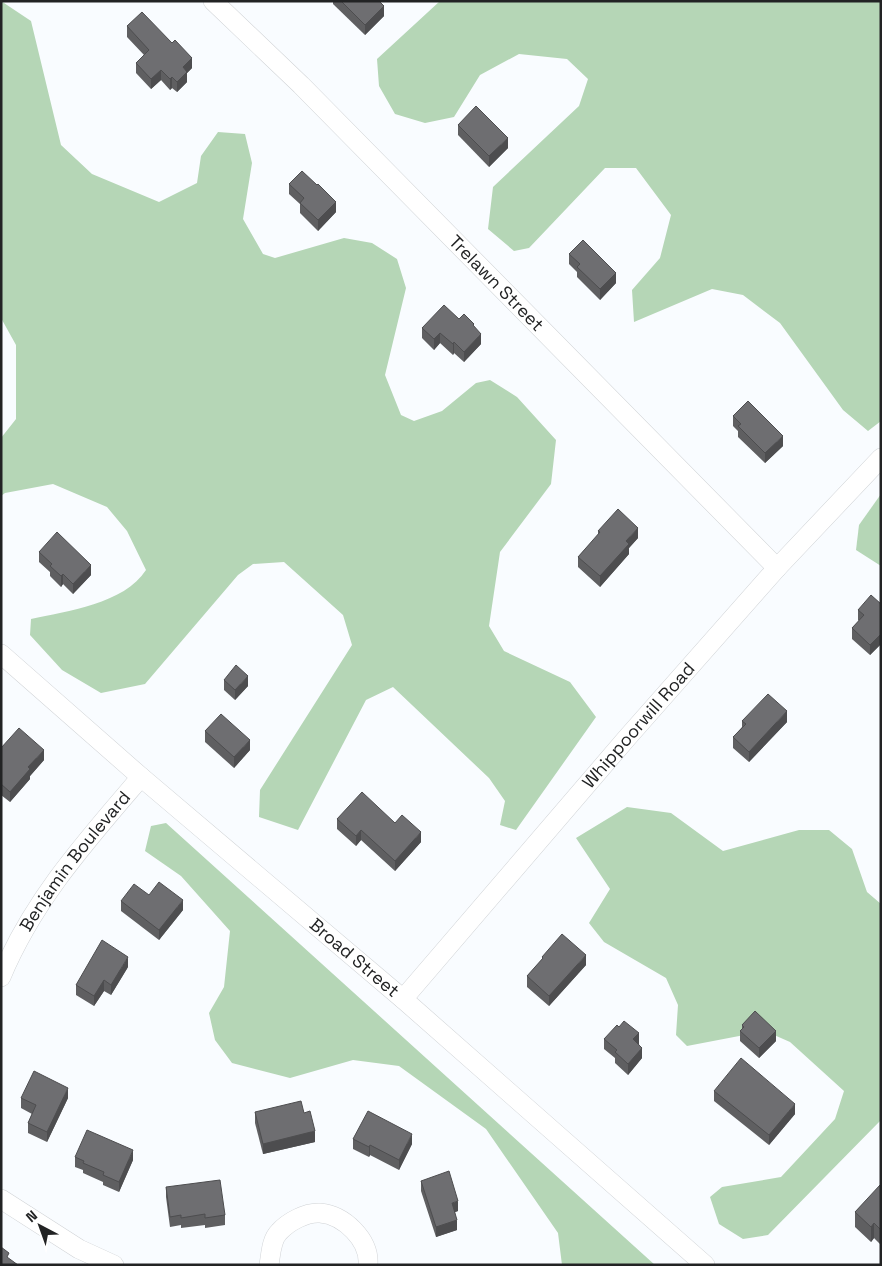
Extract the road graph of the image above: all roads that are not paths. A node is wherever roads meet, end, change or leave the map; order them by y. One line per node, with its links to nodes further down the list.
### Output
1 (213, 1): 3 (street, Trelawn Street)
2 (881, 458): 3 (street, Whippoorwill Road)
3 (777, 568): 8 (street, Whippoorwill Road)
4 (1, 654): 5 (street, Broad Street)
5 (140, 777): 6 (street, Benjamin Boulevard); 8 (street, Broad Street)
6 (5, 958): 7 (street, Benjamin Boulevard)
7 (1, 977)
8 (403, 999): 13 (street, Broad Street)
9 (1, 1199): 10 (street)
10 (114, 1265)
11 (269, 1265): 12 (street)
12 (368, 1265)
13 (705, 1265)

